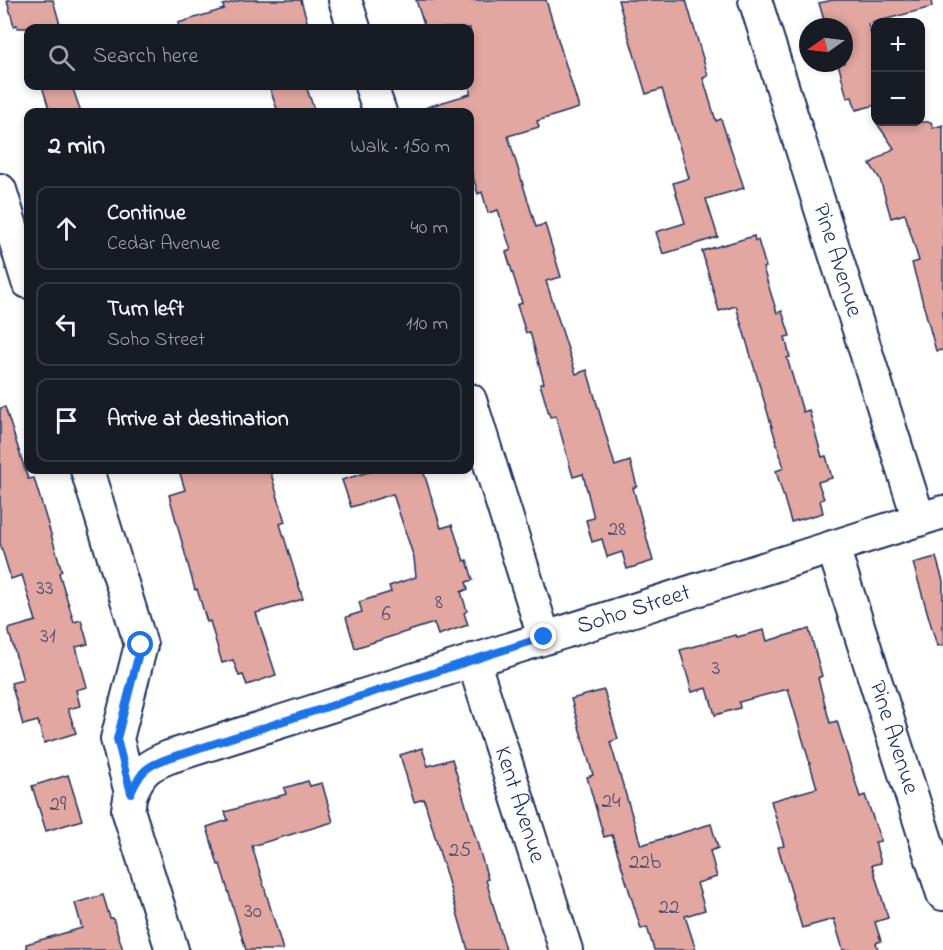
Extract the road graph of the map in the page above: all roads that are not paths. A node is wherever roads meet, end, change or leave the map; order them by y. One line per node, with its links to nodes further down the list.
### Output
1 (345, 0): 3 (street)
2 (755, 0): 10 (street, Pine Avenue)
3 (353, 24)
4 (372, 90): 5 (street)
5 (379, 108)
6 (0, 190): 7 (street)
7 (24, 269)
8 (474, 413): 12 (street)
9 (88, 474): 14 (street)
10 (931, 516): 11 (street, Soho Street)
11 (833, 547): 12 (street, Soho Street); 15 (street, Pine Avenue)
12 (544, 637): 13 (street, Soho Street)
13 (473, 660): 14 (street, Soho Street); 17 (street, Kent Avenue)
14 (131, 793): 16 (street)
15 (943, 894)
16 (172, 950)
17 (566, 950)

